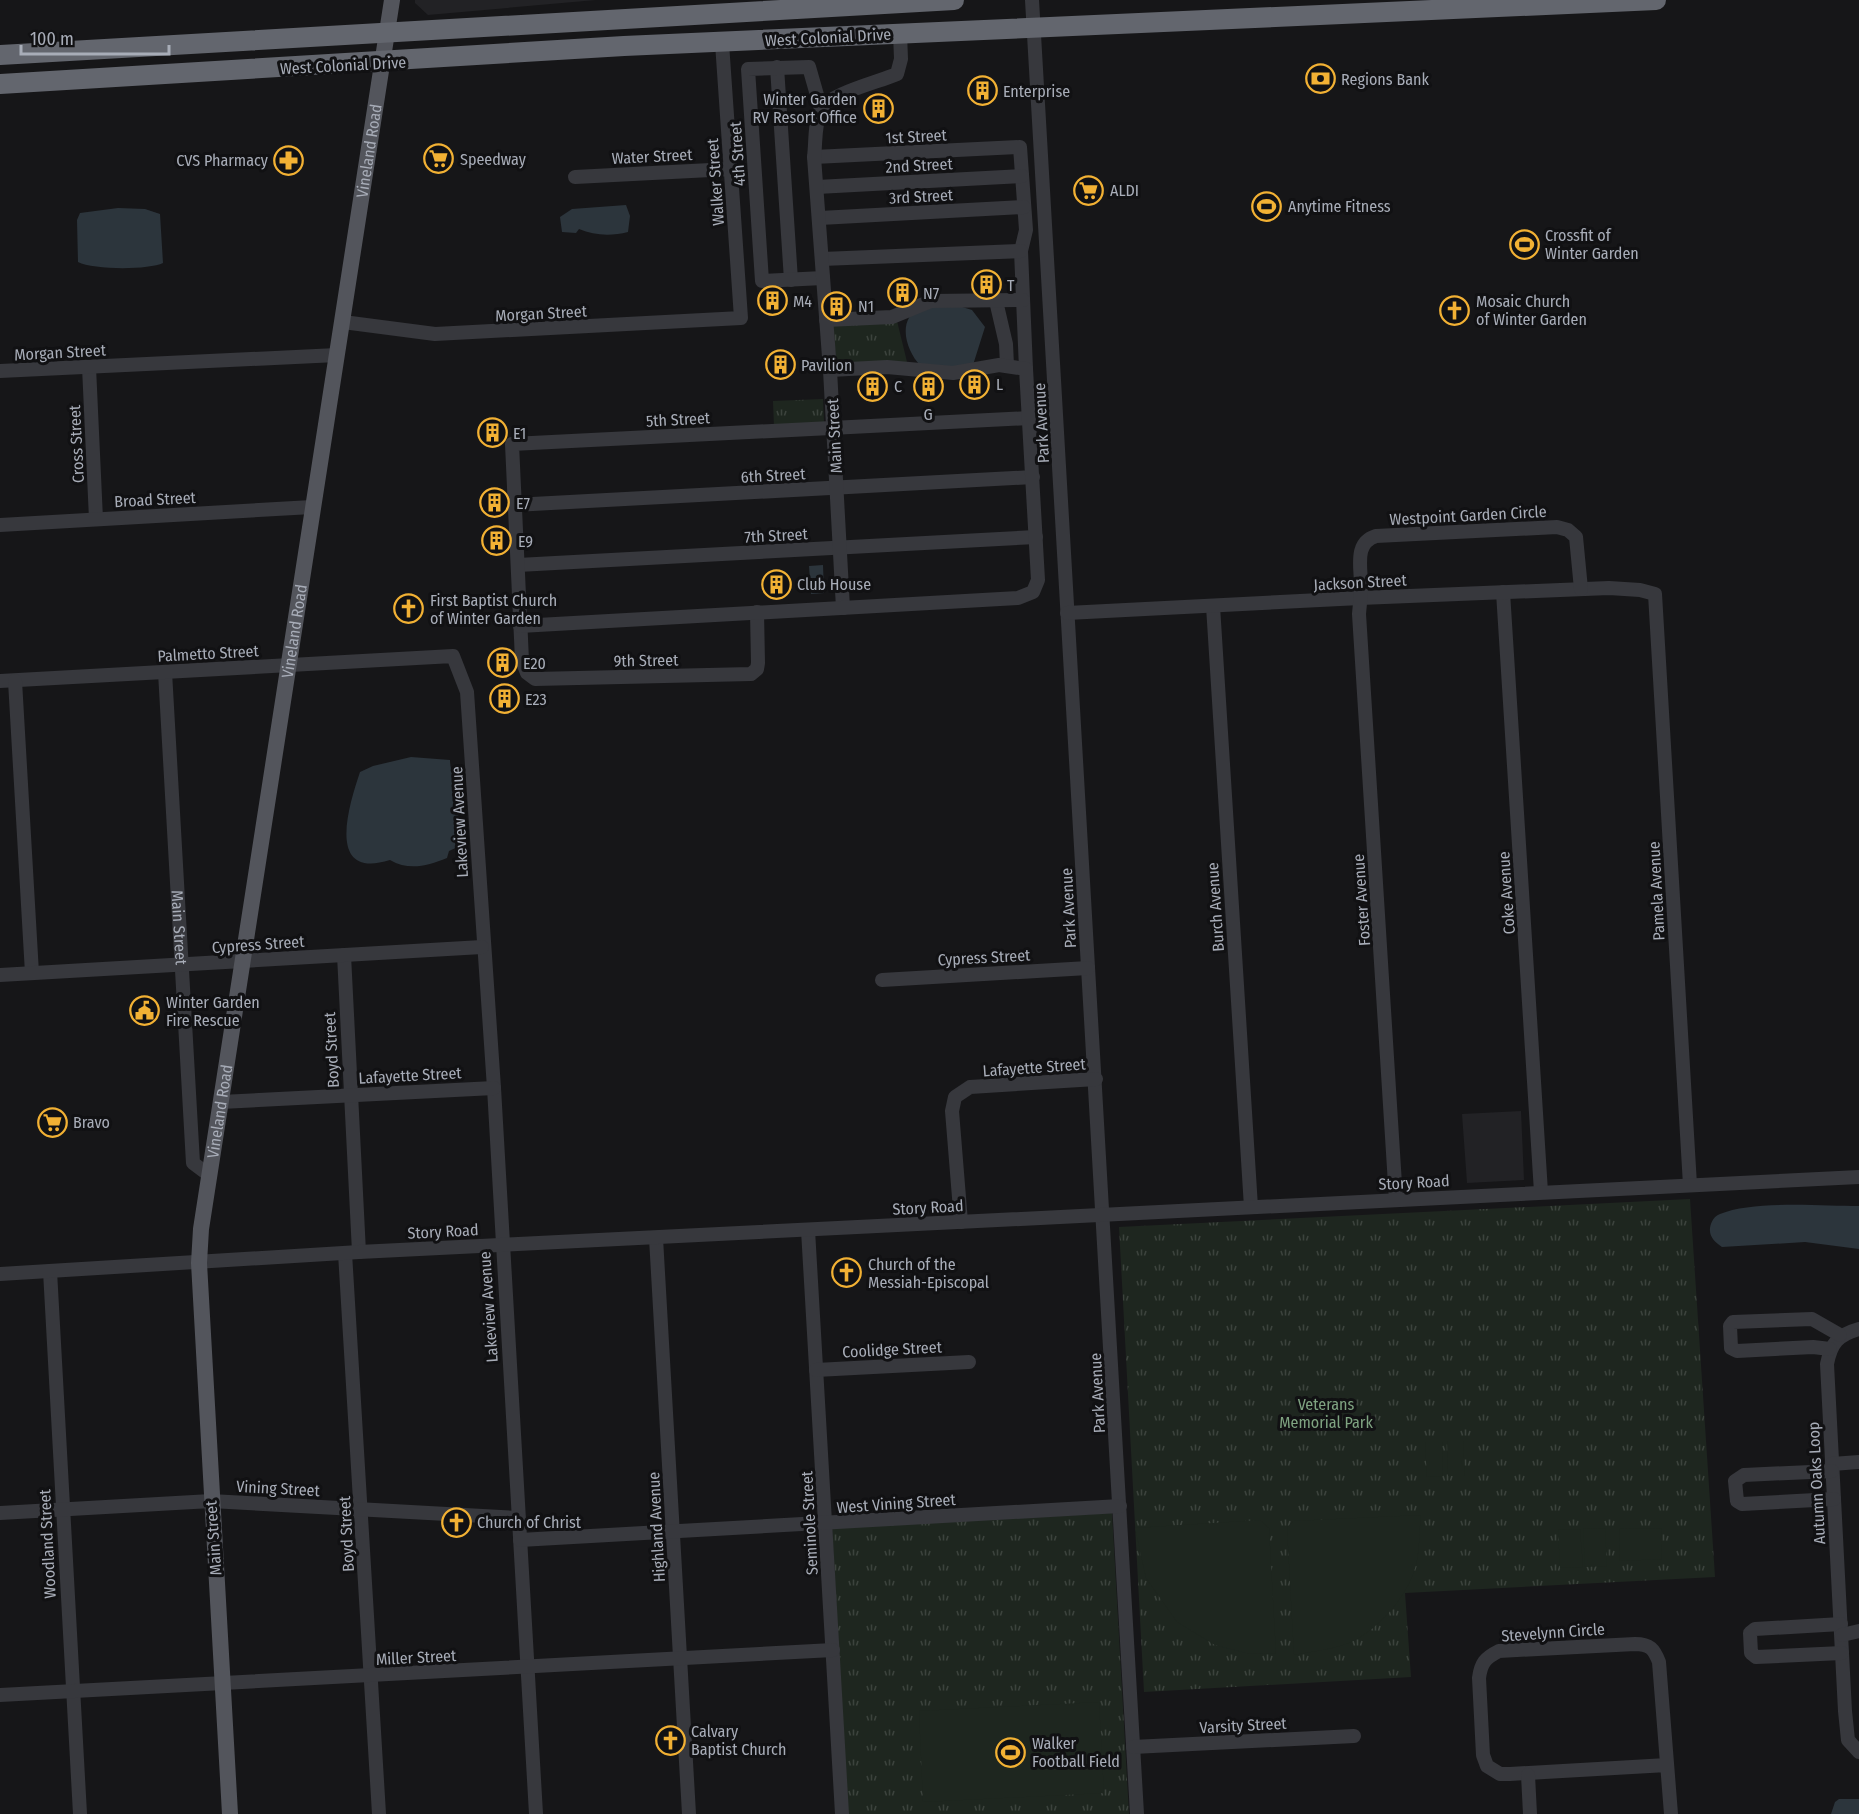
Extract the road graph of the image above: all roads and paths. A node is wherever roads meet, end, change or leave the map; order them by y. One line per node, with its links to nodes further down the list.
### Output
1 (392, 0): 11 (main road, Vineland Road)
2 (954, 0): 7 (highway, West Colonial Drive)
3 (1032, 0): 10 (street, Park Avenue)
4 (1269, 0): 9 (highway)
5 (1653, 0): 6 (highway, West Colonial Drive)
6 (1587, 2): 9 (highway, West Colonial Drive)
7 (823, 9): 8 (highway, West Colonial Drive); 13 (highway)
8 (733, 12): 11 (highway, West Colonial Drive); 14 (highway)
9 (1251, 17): 10 (highway, West Colonial Drive)
10 (1034, 26): 12 (highway, West Colonial Drive); 60 (street, Park Avenue)
11 (387, 32): 15 (highway, West Colonial Drive); 16 (main road, Vineland Road)
12 (900, 33): 13 (highway, West Colonial Drive); 19 (street)
13 (722, 43): 14 (highway, West Colonial Drive); 21 (street, Walker Street)
14 (624, 46): 16 (highway, West Colonial Drive)
15 (0, 55)
16 (382, 62): 18 (highway, West Colonial Drive); 35 (main road, Vineland Road)
17 (777, 67): 19 (street, 4th Street); 30 (street); 30 (street, 4th Street)
18 (0, 84)
19 (821, 108): 20 (street, Main Street)
20 (814, 157): 22 (street, 1st Street); 24 (street, Main Street)
21 (730, 169): 23 (street, Water Street); 33 (street, Walker Street)
22 (1022, 176): 24 (street, 2nd Street); 25 (street)
23 (575, 177)
24 (817, 187): 26 (street, Main Street)
25 (1024, 207): 26 (street, 3rd Street); 27 (street)
26 (820, 218): 28 (street, Main Street)
27 (1021, 251): 28 (street); 31 (street)
28 (822, 259): 29 (street, Main Street)
29 (823, 278): 30 (street, 4th Street); 34 (street, Main Street)
30 (791, 280)
31 (1023, 300): 32 (street); 39 (street)
32 (996, 301): 34 (street); 37 (street)
33 (741, 318): 35 (street, Morgan Street)
34 (826, 320): 40 (street, Main Street)
35 (343, 322): 36 (main road, Vineland Road)
36 (337, 355): 38 (street, Morgan Street); 47 (main road, Vineland Road)
37 (1007, 365): 39 (street); 40 (street)
38 (89, 367): 41 (street, Morgan Street); 48 (street, Cross Street)
39 (1026, 369): 42 (street)
40 (830, 370): 43 (street, Main Street)
41 (0, 371)
42 (1029, 418): 43 (street, 5th Street); 44 (street)
43 (833, 427): 45 (street, Main Street); 46 (street, 5th Street)
44 (1033, 477): 45 (street, 6th Street); 50 (street)
45 (837, 488): 46 (street, 6th Street); 51 (street, Main Street)
46 (514, 505): 52 (street, 5th Street)
47 (312, 507): 48 (street, Broad Street); 63 (main road, Vineland Road)
48 (96, 519): 49 (street, Broad Street)
49 (0, 525)
50 (1036, 537): 51 (street, 7th Street); 58 (street)
51 (840, 548): 52 (street, 7th Street); 58 (street, Main Street)
52 (518, 565): 61 (street, 5th Street)
53 (1581, 589): 54 (street, Jackson Street); 55 (street, Jackson Street); 56 (street, Westpoint Garden Circle)
54 (1503, 592): 56 (street, Jackson Street); 82 (street, Coke Avenue)
55 (1655, 594): 81 (street, Pamela Avenue)
56 (1360, 598): 57 (street, Jackson Street); 83 (street, Foster Avenue)
57 (1213, 606): 60 (street, Jackson Street); 84 (street, Burch Avenue)
58 (843, 608): 59 (street)
59 (757, 612): 61 (street); 61 (street, 9th Street)
60 (1067, 613): 71 (street, Park Avenue)
61 (520, 626)
62 (453, 656): 63 (street, Palmetto Street); 67 (street, Lakeview Avenue)
63 (290, 665): 64 (street, Palmetto Street); 69 (main road, Vineland Road)
64 (165, 672): 66 (street, Palmetto Street); 70 (street, Main Street)
65 (0, 681): 66 (street, Palmetto Street)
66 (15, 681): 72 (street)
67 (482, 947): 68 (street, Cypress Street); 76 (street, Lakeview Avenue)
68 (344, 955): 69 (street, Cypress Street); 77 (street, Boyd Street)
69 (244, 962): 70 (street, Cypress Street); 78 (main road, Vineland Road)
70 (183, 966): 72 (street, Cypress Street); 79 (street, Main Street)
71 (1088, 968): 74 (street, Cypress Street); 75 (street, Park Avenue)
72 (32, 973): 73 (street, Cypress Street)
73 (0, 975)
74 (882, 980)
75 (1096, 1079): 85 (street, Park Avenue); 86 (street, Lafayette Street)
76 (494, 1088): 77 (street, Lafayette Street); 89 (street, Lakeview Avenue)
77 (350, 1095): 78 (street, Lafayette Street); 90 (street, Boyd Street)
78 (221, 1102): 79 (main road, Vineland Road)
79 (209, 1175): 91 (main road, Vineland Road)
80 (1859, 1177): 81 (street, Story Road)
81 (1690, 1185): 82 (street, Story Road)
82 (1541, 1192): 83 (street, Story Road)
83 (1396, 1200): 84 (street, Story Road)
84 (1251, 1207): 85 (street, Story Road)
85 (1103, 1214): 86 (street, Story Road); 103 (street, Park Avenue)
86 (961, 1222): 87 (street, Story Road)
87 (808, 1230): 88 (street, Story Road); 98 (street, Seminole Street)
88 (656, 1238): 89 (street, Story Road); 109 (street, Highland Avenue)
89 (501, 1245): 90 (street, Story Road); 107 (street, Lakeview Avenue)
90 (352, 1252): 91 (street, Story Road); 104 (street, Boyd Street)
91 (199, 1263): 92 (street, Story Road); 102 (main road, Main Street)
92 (50, 1271): 93 (street, Story Road); 105 (street, Woodland Street)
93 (0, 1274)
94 (1859, 1329): 95 (street)
95 (1840, 1335): 96 (street); 96 (street)
96 (1830, 1349): 100 (street, Autumn Oaks Loop)
97 (969, 1362): 98 (street, Coolidge Street)
98 (816, 1370): 108 (street, Seminole Street)
99 (1859, 1462): 100 (street)
100 (1832, 1467): 101 (street, Autumn Oaks Loop); 101 (street)
101 (1834, 1499): 111 (street, Autumn Oaks Loop)
102 (211, 1501): 104 (street, Vining Street); 105 (street, Vining Street); 118 (main road, Main Street)
103 (1120, 1506): 108 (street, West Vining Street); 122 (street, Park Avenue)
104 (362, 1508): 107 (street, Vining Street); 117 (street, Boyd Street)
105 (62, 1510): 106 (street, Vining Street); 119 (street, Woodland Street)
106 (0, 1513)
107 (518, 1518): 110 (street, Lakeview Avenue)
108 (826, 1524): 109 (street, West Vining Street); 113 (street, Seminole Street)
109 (674, 1533): 110 (street); 115 (street, Highland Avenue)
110 (520, 1540): 116 (street, Lakeview Avenue)
111 (1841, 1630): 112 (street); 114 (street, Autumn Oaks Loop); 114 (street)
112 (1859, 1631)
113 (833, 1650): 115 (street, Miller Street); 131 (street, Seminole Street)
114 (1842, 1653): 123 (street, Autumn Oaks Loop)
115 (680, 1658): 116 (street, Miller Street); 130 (street, Highland Avenue)
116 (527, 1667): 117 (street, Miller Street); 129 (street, Lakeview Avenue)
117 (370, 1676): 118 (street, Miller Street); 128 (street, Boyd Street)
118 (223, 1685): 119 (street, Miller Street); 127 (main road, Main Street)
119 (72, 1692): 120 (street, Miller Street); 126 (street, Woodland Street)
120 (0, 1695)
121 (1354, 1736): 122 (street, Varsity Street)
122 (1133, 1747): 132 (street, Park Avenue)
123 (1859, 1752)
124 (1667, 1765): 125 (street, Stevelynn Circle); 125 (street, Stevelynn Circle); 134 (street)
125 (1528, 1775): 133 (street)
126 (80, 1814)
127 (230, 1814)
128 (380, 1814)
129 (536, 1814)
130 (689, 1814)
131 (842, 1814)
132 (1137, 1814)
133 (1530, 1814)
134 (1671, 1814)

